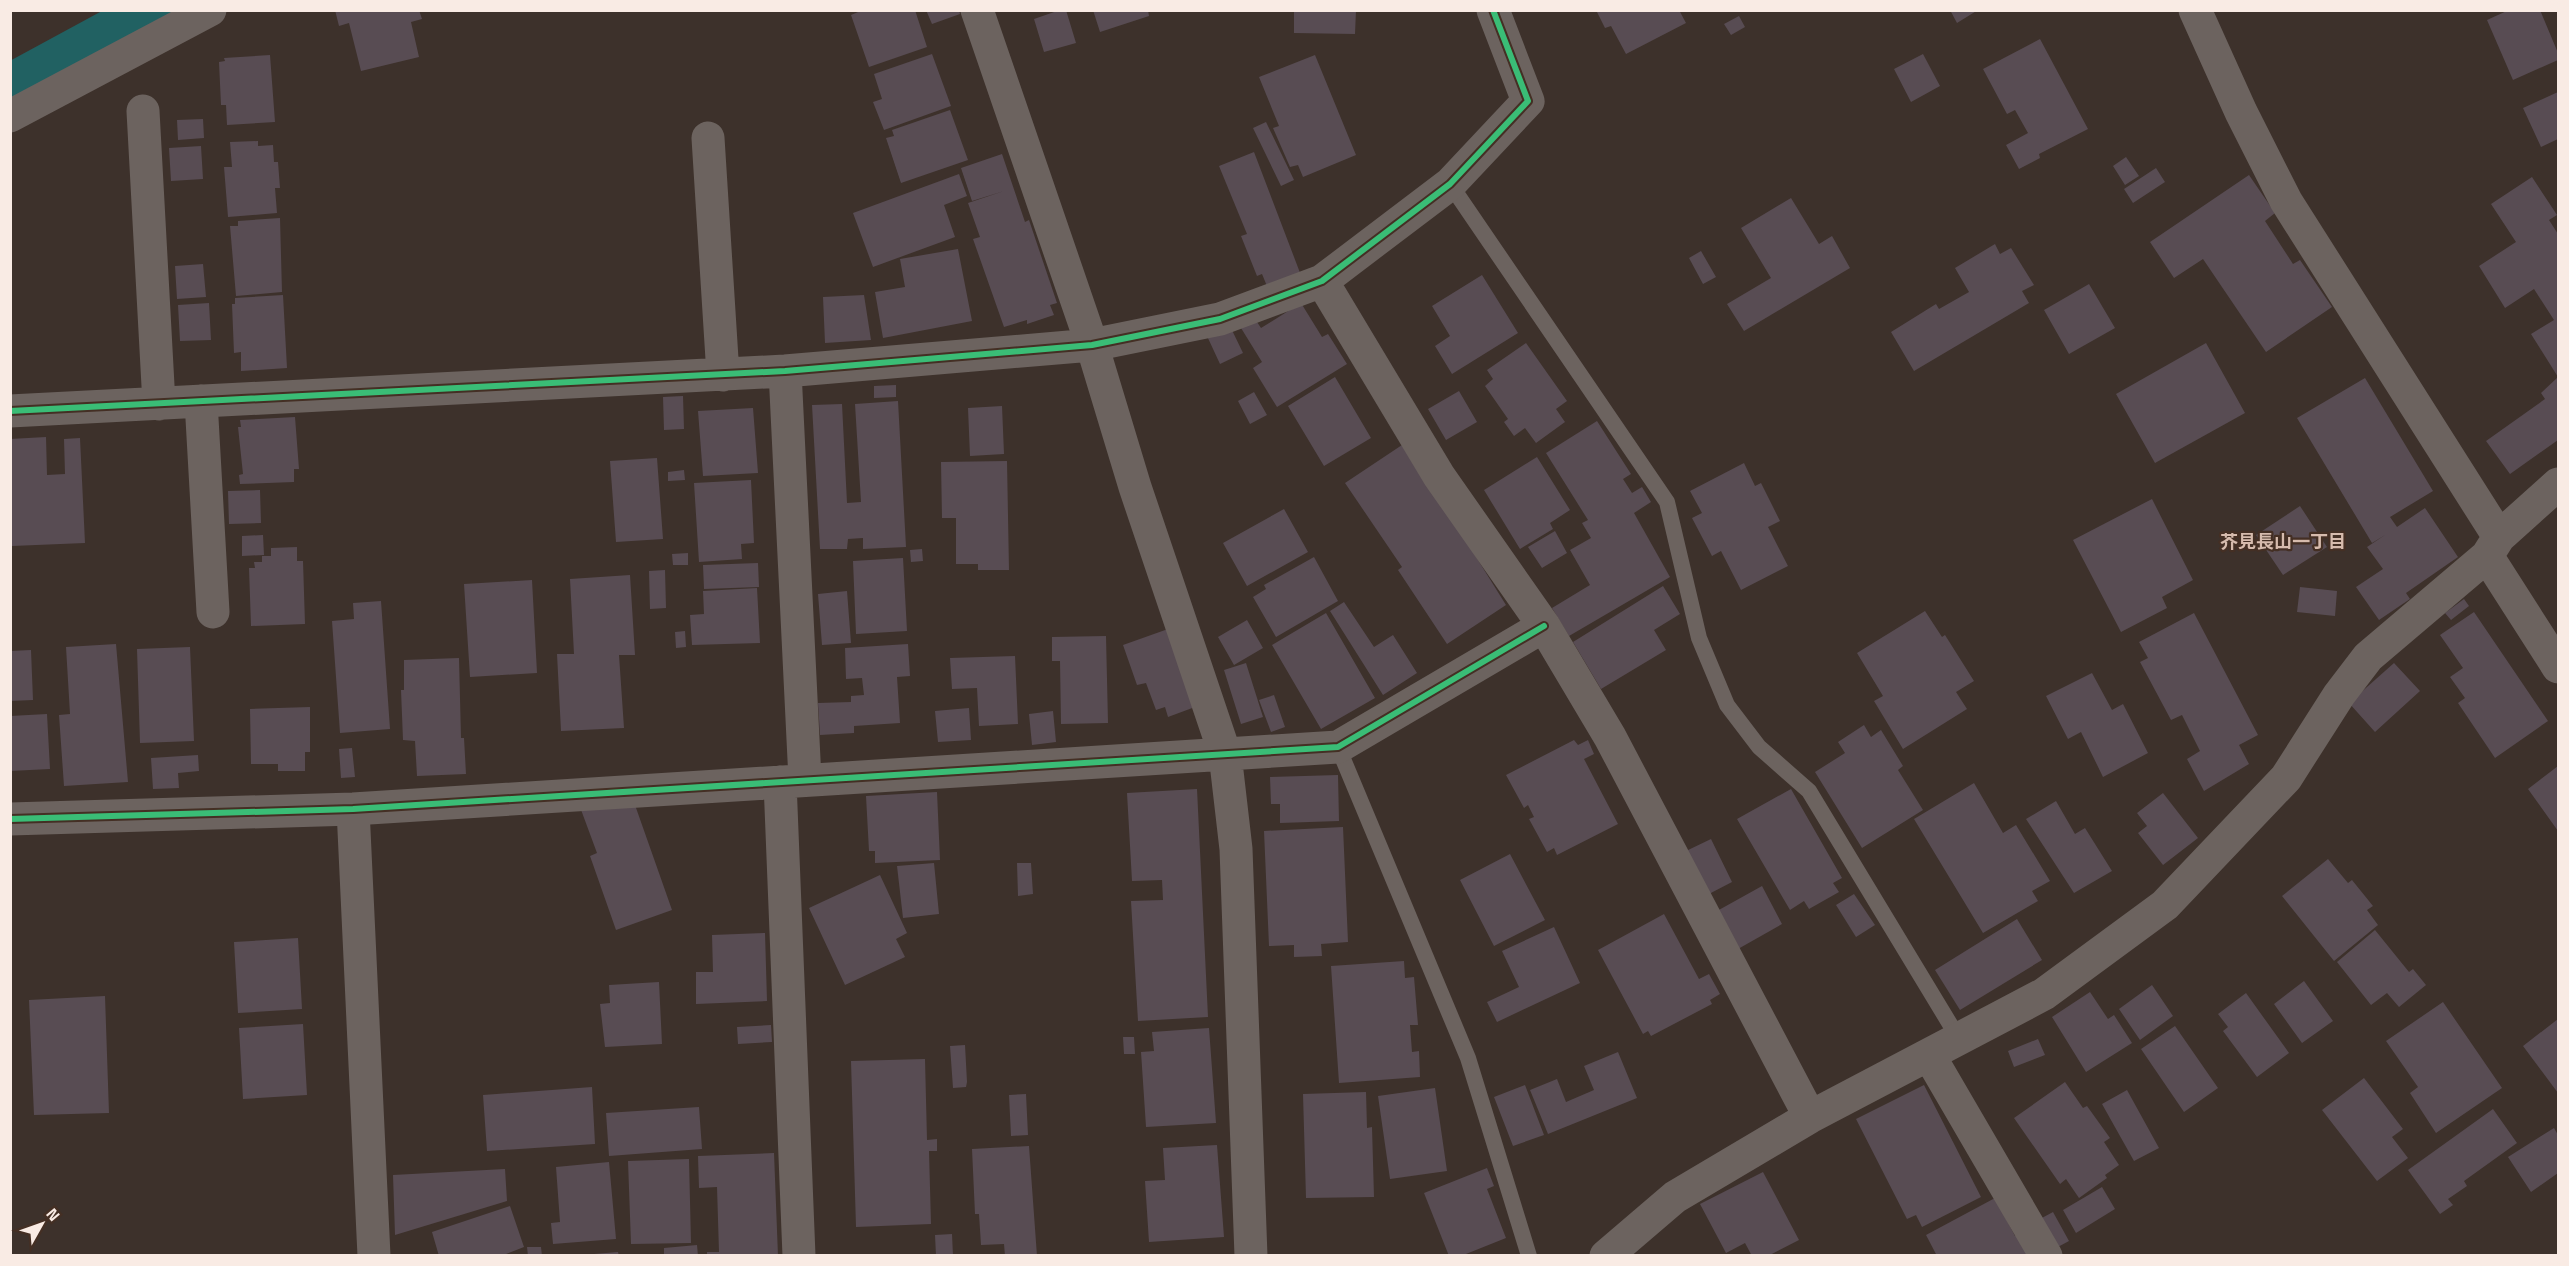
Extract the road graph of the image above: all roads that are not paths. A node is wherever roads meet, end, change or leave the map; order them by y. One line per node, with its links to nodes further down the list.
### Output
1 (210, 10): 6 (street)
2 (977, 10): 10 (street)
3 (1493, 10): 8 (street)
4 (2195, 10): 17 (street)
5 (143, 111): 14 (street)
6 (10, 116)
7 (708, 138): 12 (street)
8 (1450, 184): 9 (street); 26 (lane)
9 (1322, 281): 10 (street); 19 (street)
10 (1092, 345): 11 (street); 22 (street)
11 (785, 371): 12 (street); 23 (street)
12 (723, 375): 13 (street)
13 (201, 401): 14 (street); 18 (street)
14 (159, 404): 15 (street)
15 (10, 411)
16 (2559, 484): 17 (street)
17 (2493, 547): 20 (street); 26 (street)
18 (213, 612)
19 (1544, 626): 21 (street); 28 (street)
20 (2559, 667)
21 (1338, 747): 22 (street); 32 (lane)
22 (1225, 754): 23 (street); 31 (street)
23 (793, 781): 24 (street); 30 (street)
24 (353, 809): 25 (street); 29 (street)
25 (10, 819)
26 (1959, 1039): 27 (street)
27 (1929, 1055): 28 (street); 34 (street)
28 (1810, 1117): 33 (street)
29 (374, 1256)
30 (799, 1256)
31 (1251, 1256)
32 (1529, 1256)
33 (1606, 1256)
34 (2046, 1256)

